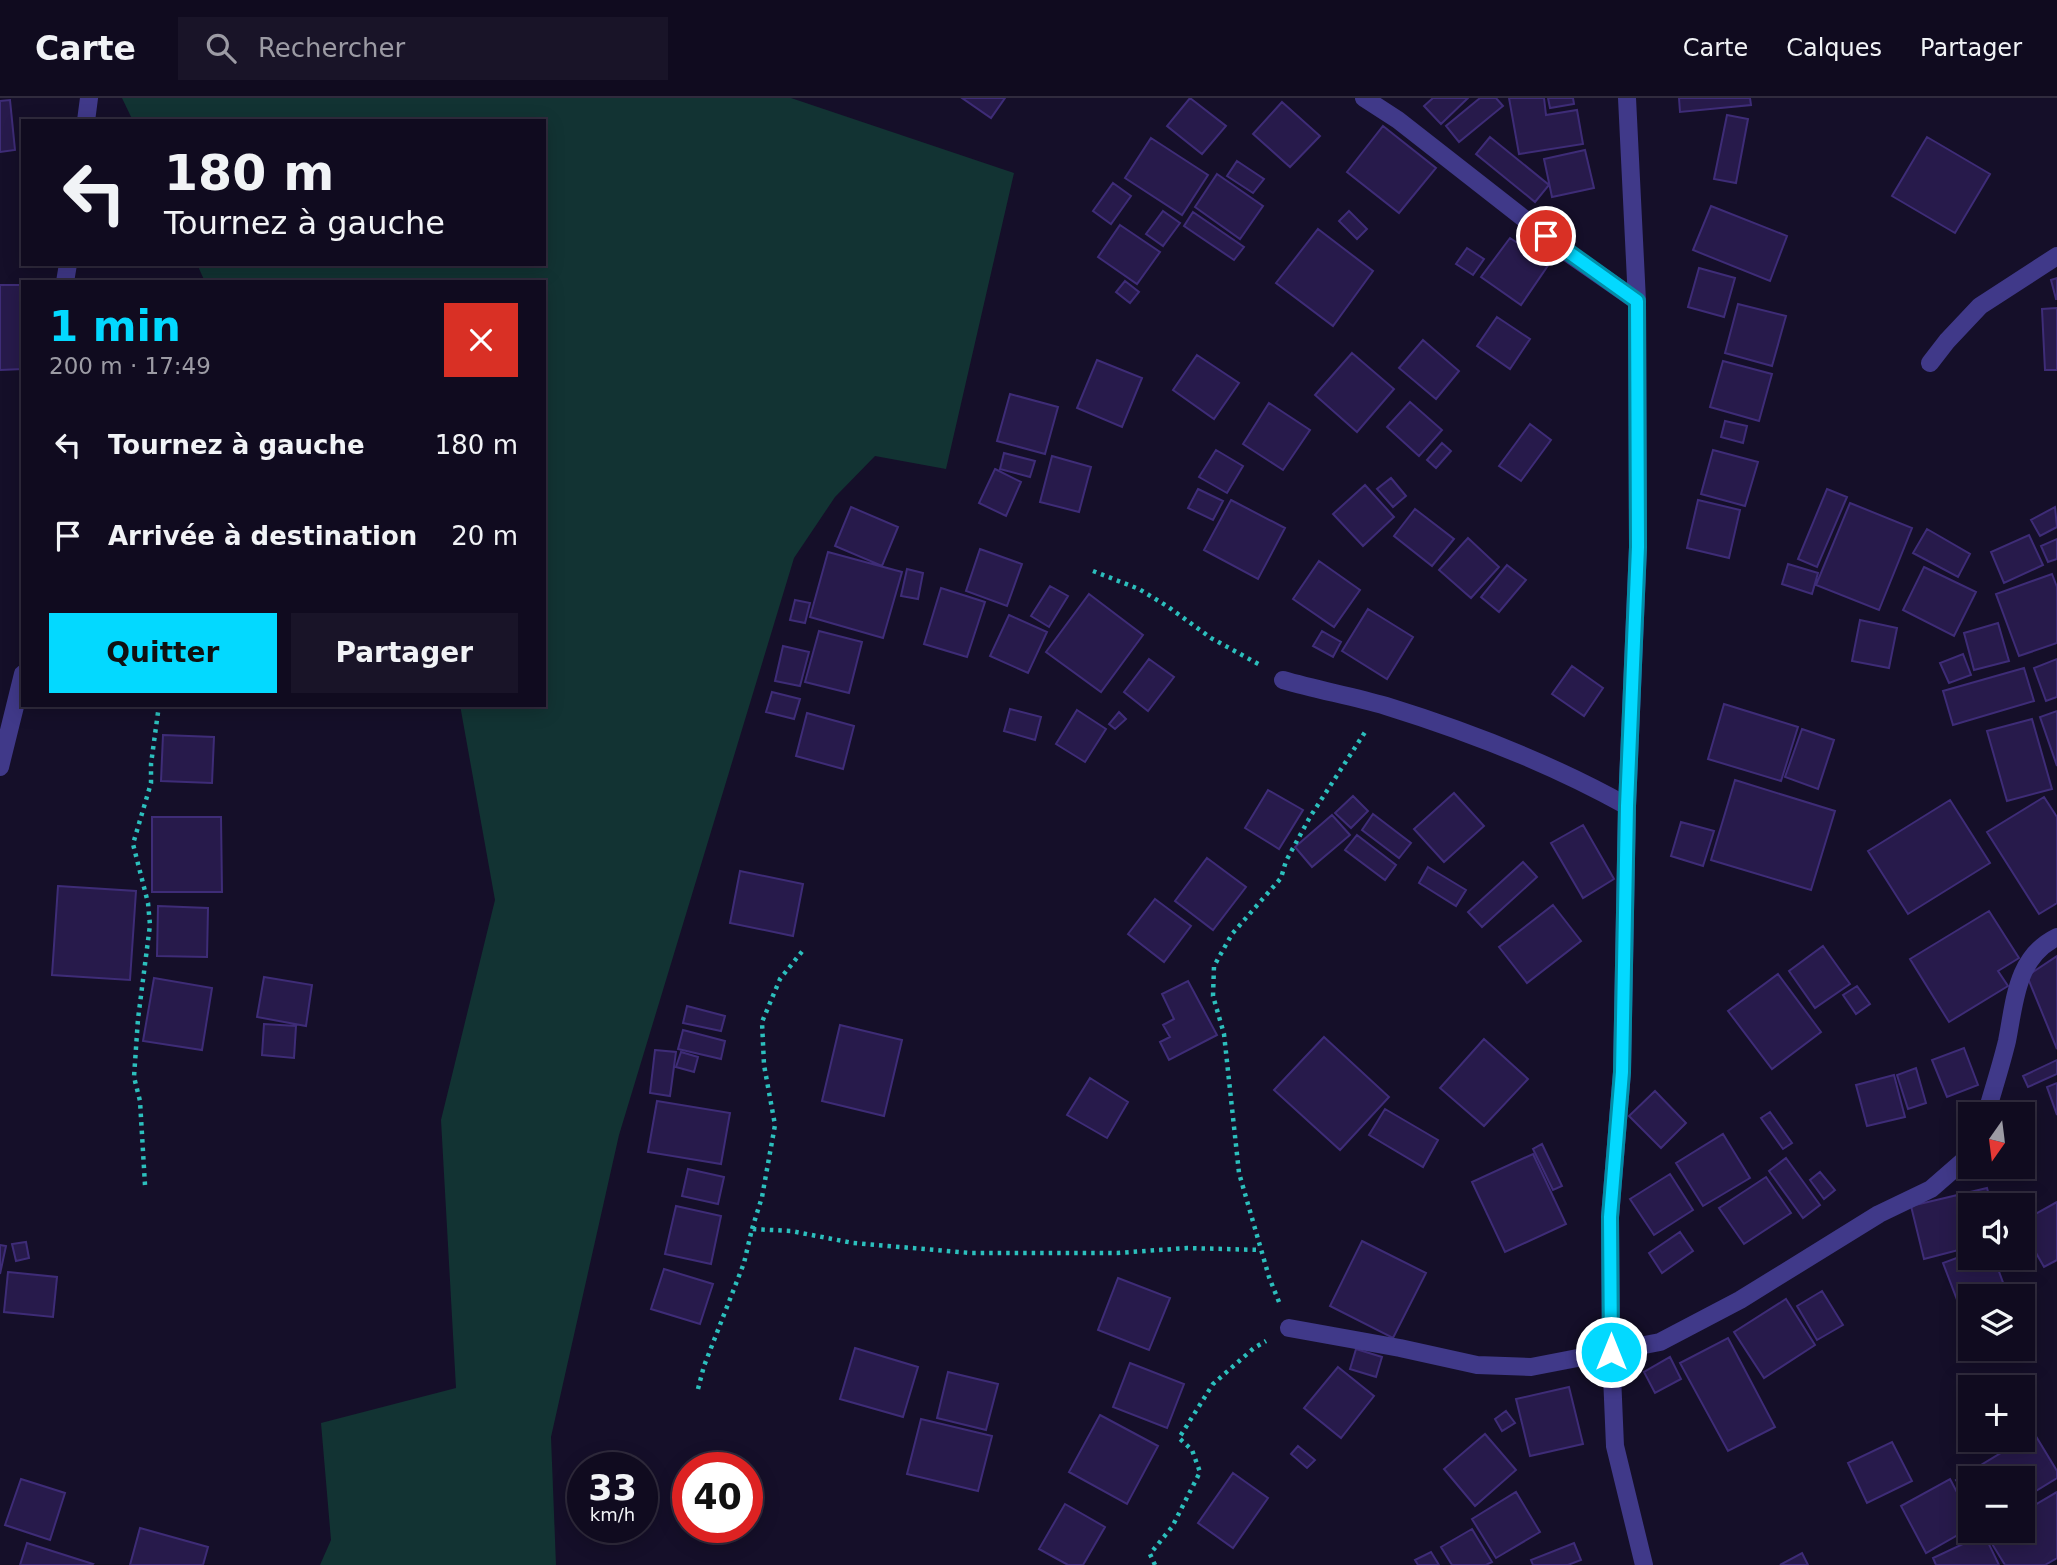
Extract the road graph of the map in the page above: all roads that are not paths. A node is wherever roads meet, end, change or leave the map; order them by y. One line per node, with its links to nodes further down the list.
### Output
1 (89, 98): 4 (street)
2 (1364, 98): 6 (street)
3 (1627, 98): 6 (street)
4 (86, 119)
5 (2057, 256): 7 (street)
6 (1637, 301): 11 (street)
7 (1930, 363)
8 (1283, 680): 11 (street)
9 (21, 682): 10 (street)
10 (0, 767)
11 (1627, 806): 16 (street)
12 (2057, 937): 13 (street)
13 (1990, 1102)
14 (1958, 1165): 16 (street)
15 (1289, 1328): 16 (street)
16 (1611, 1352): 17 (street)
17 (1644, 1565)

